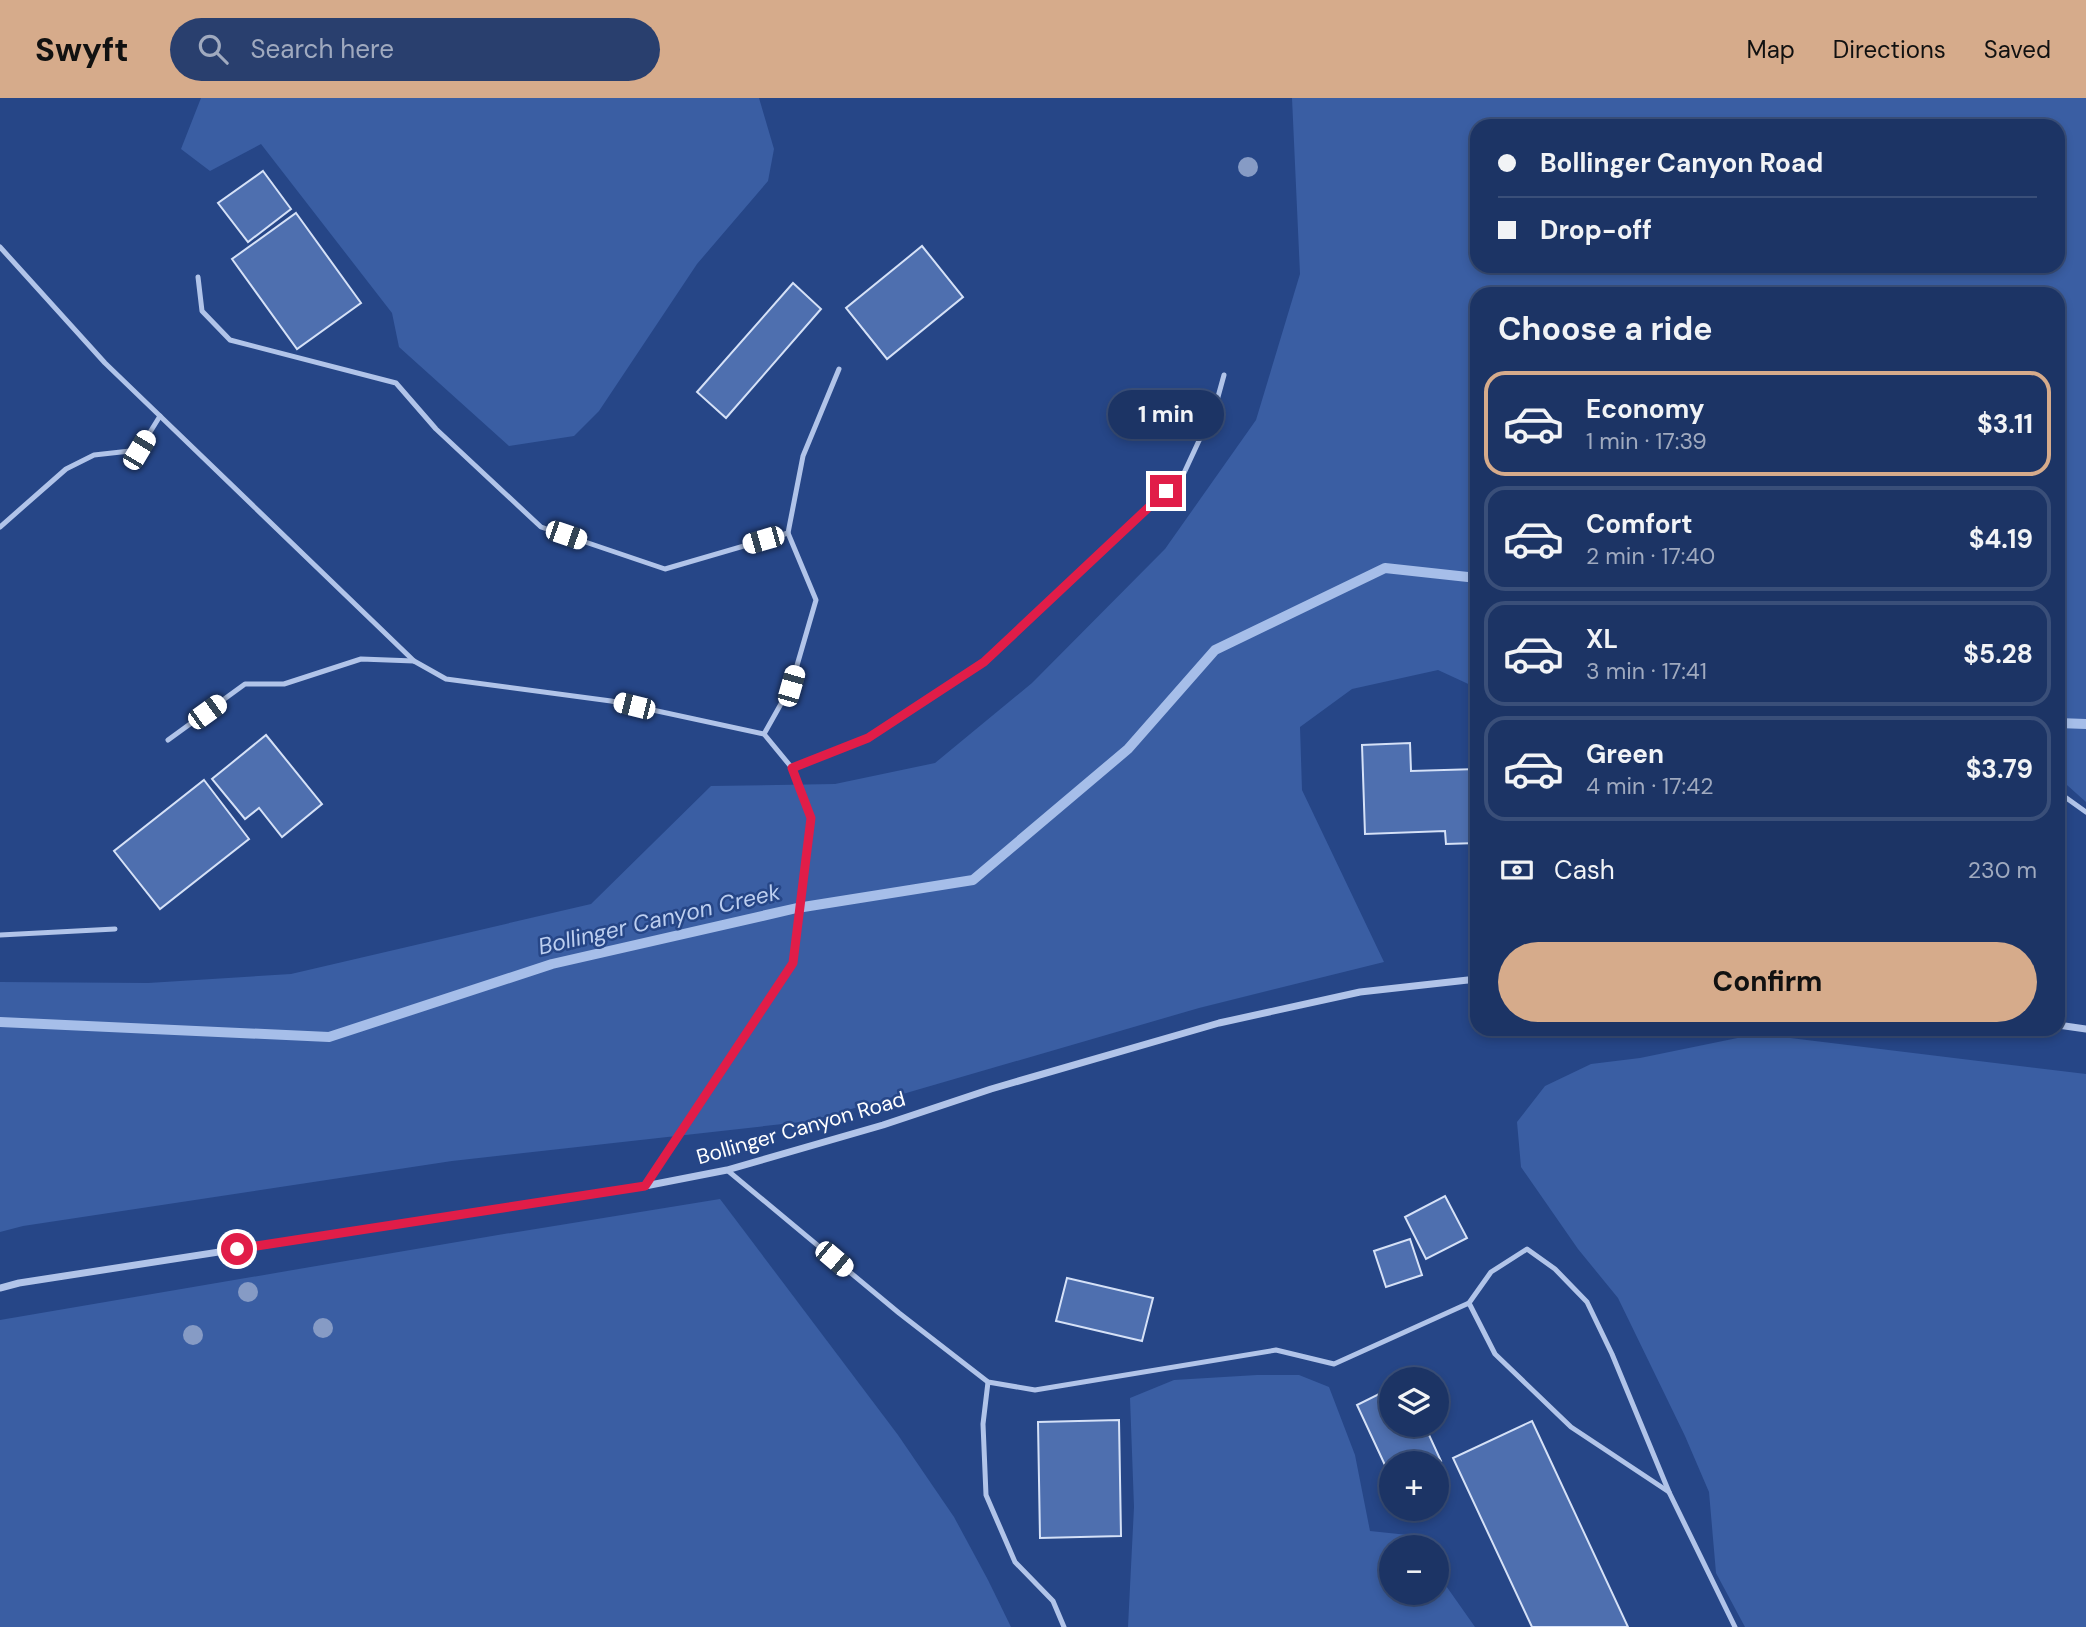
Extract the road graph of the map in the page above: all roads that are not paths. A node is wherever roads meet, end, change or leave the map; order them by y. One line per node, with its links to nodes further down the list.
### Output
1 (0, 247): 5 (lane)
2 (198, 277): 7 (lane)
3 (839, 369): 7 (lane)
4 (1224, 374): 11 (lane)
5 (160, 416): 6 (lane); 8 (lane)
6 (0, 527)
7 (788, 533): 9 (lane)
8 (414, 661): 9 (lane); 10 (lane)
9 (764, 734): 11 (lane)
10 (168, 740)
11 (792, 768): 20 (lane)
12 (2065, 797): 13 (lane)
13 (2086, 812)
14 (115, 929): 15 (lane)
15 (0, 935)
16 (1470, 980): 19 (street, Bollinger Canyon Road)
17 (2065, 1026): 18 (street)
18 (2086, 1029)
19 (727, 1170): 20 (street, Bollinger Canyon Road); 23 (lane)
20 (645, 1186): 21 (street, Bollinger Canyon Road)
21 (0, 1288)
22 (1469, 1303): 23 (lane); 24 (lane); 24 (lane)
23 (988, 1382): 25 (lane)
24 (1669, 1492): 26 (lane)
25 (1064, 1627)
26 (1735, 1627)

